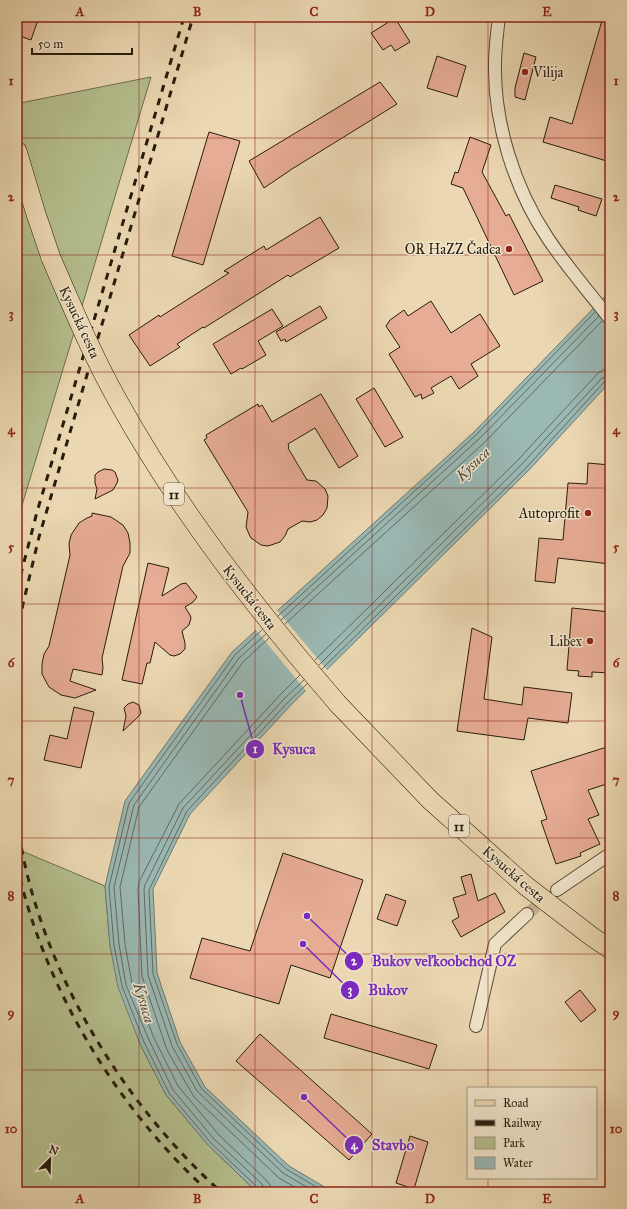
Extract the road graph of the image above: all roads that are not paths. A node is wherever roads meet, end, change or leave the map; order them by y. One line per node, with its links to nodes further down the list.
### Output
1 (499, 17): 3 (street)
2 (17, 151): 7 (main road, Kysucká cesta / 11, bridge)
3 (610, 318)
4 (610, 854): 5 (street)
5 (557, 890)
6 (527, 914): 8 (street)
7 (610, 950)
8 (476, 1026)

